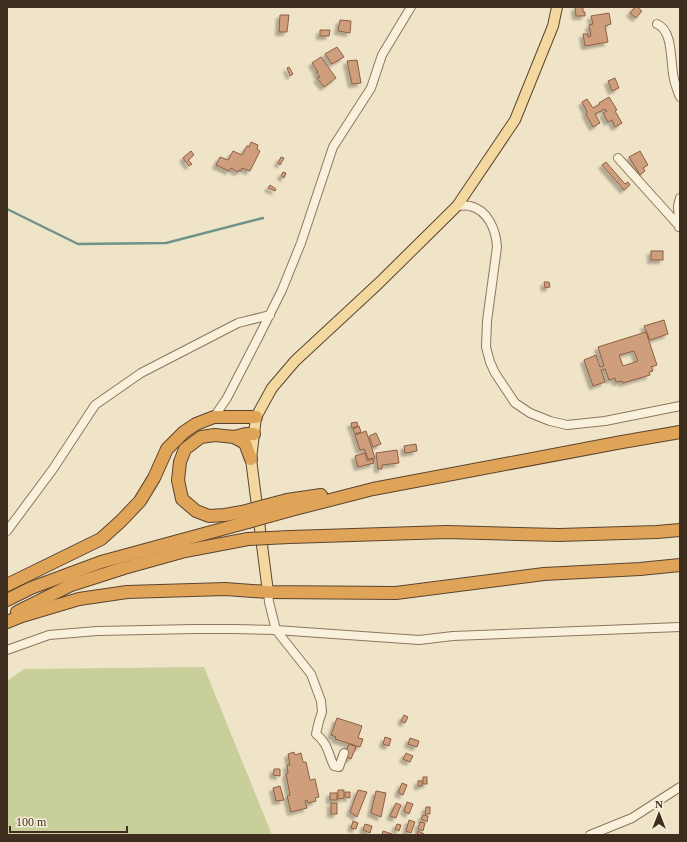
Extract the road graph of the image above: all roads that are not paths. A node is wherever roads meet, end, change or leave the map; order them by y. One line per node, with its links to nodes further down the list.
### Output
1 (411, 7): 9 (street)
2 (556, 7): 7 (main road)
3 (657, 24): 4 (street)
4 (680, 97)
5 (618, 158): 8 (street)
6 (680, 198): 8 (street)
7 (457, 206): 10 (street); 12 (main road)
8 (680, 227)
9 (270, 315): 11 (street); 19 (street)
10 (680, 406)
11 (214, 416): 12 (highway); 21 (highway)
12 (256, 417): 14 (main road)
13 (680, 432): 17 (highway, bridge)
14 (254, 434): 15 (highway); 16 (main road)
15 (234, 437): 16 (highway); 17 (highway)
16 (251, 459): 22 (main road)
17 (245, 517): 23 (highway)
18 (680, 530): 24 (highway, bridge)
19 (7, 531)
20 (680, 565): 22 (highway)
21 (7, 585)
22 (268, 592): 25 (highway); 27 (street)
23 (7, 600)
24 (7, 616)
25 (7, 622)
26 (680, 627): 27 (street)
27 (276, 630): 28 (street); 29 (street)
28 (7, 650)
29 (344, 753)
30 (680, 787): 31 (street)
31 (590, 835)

